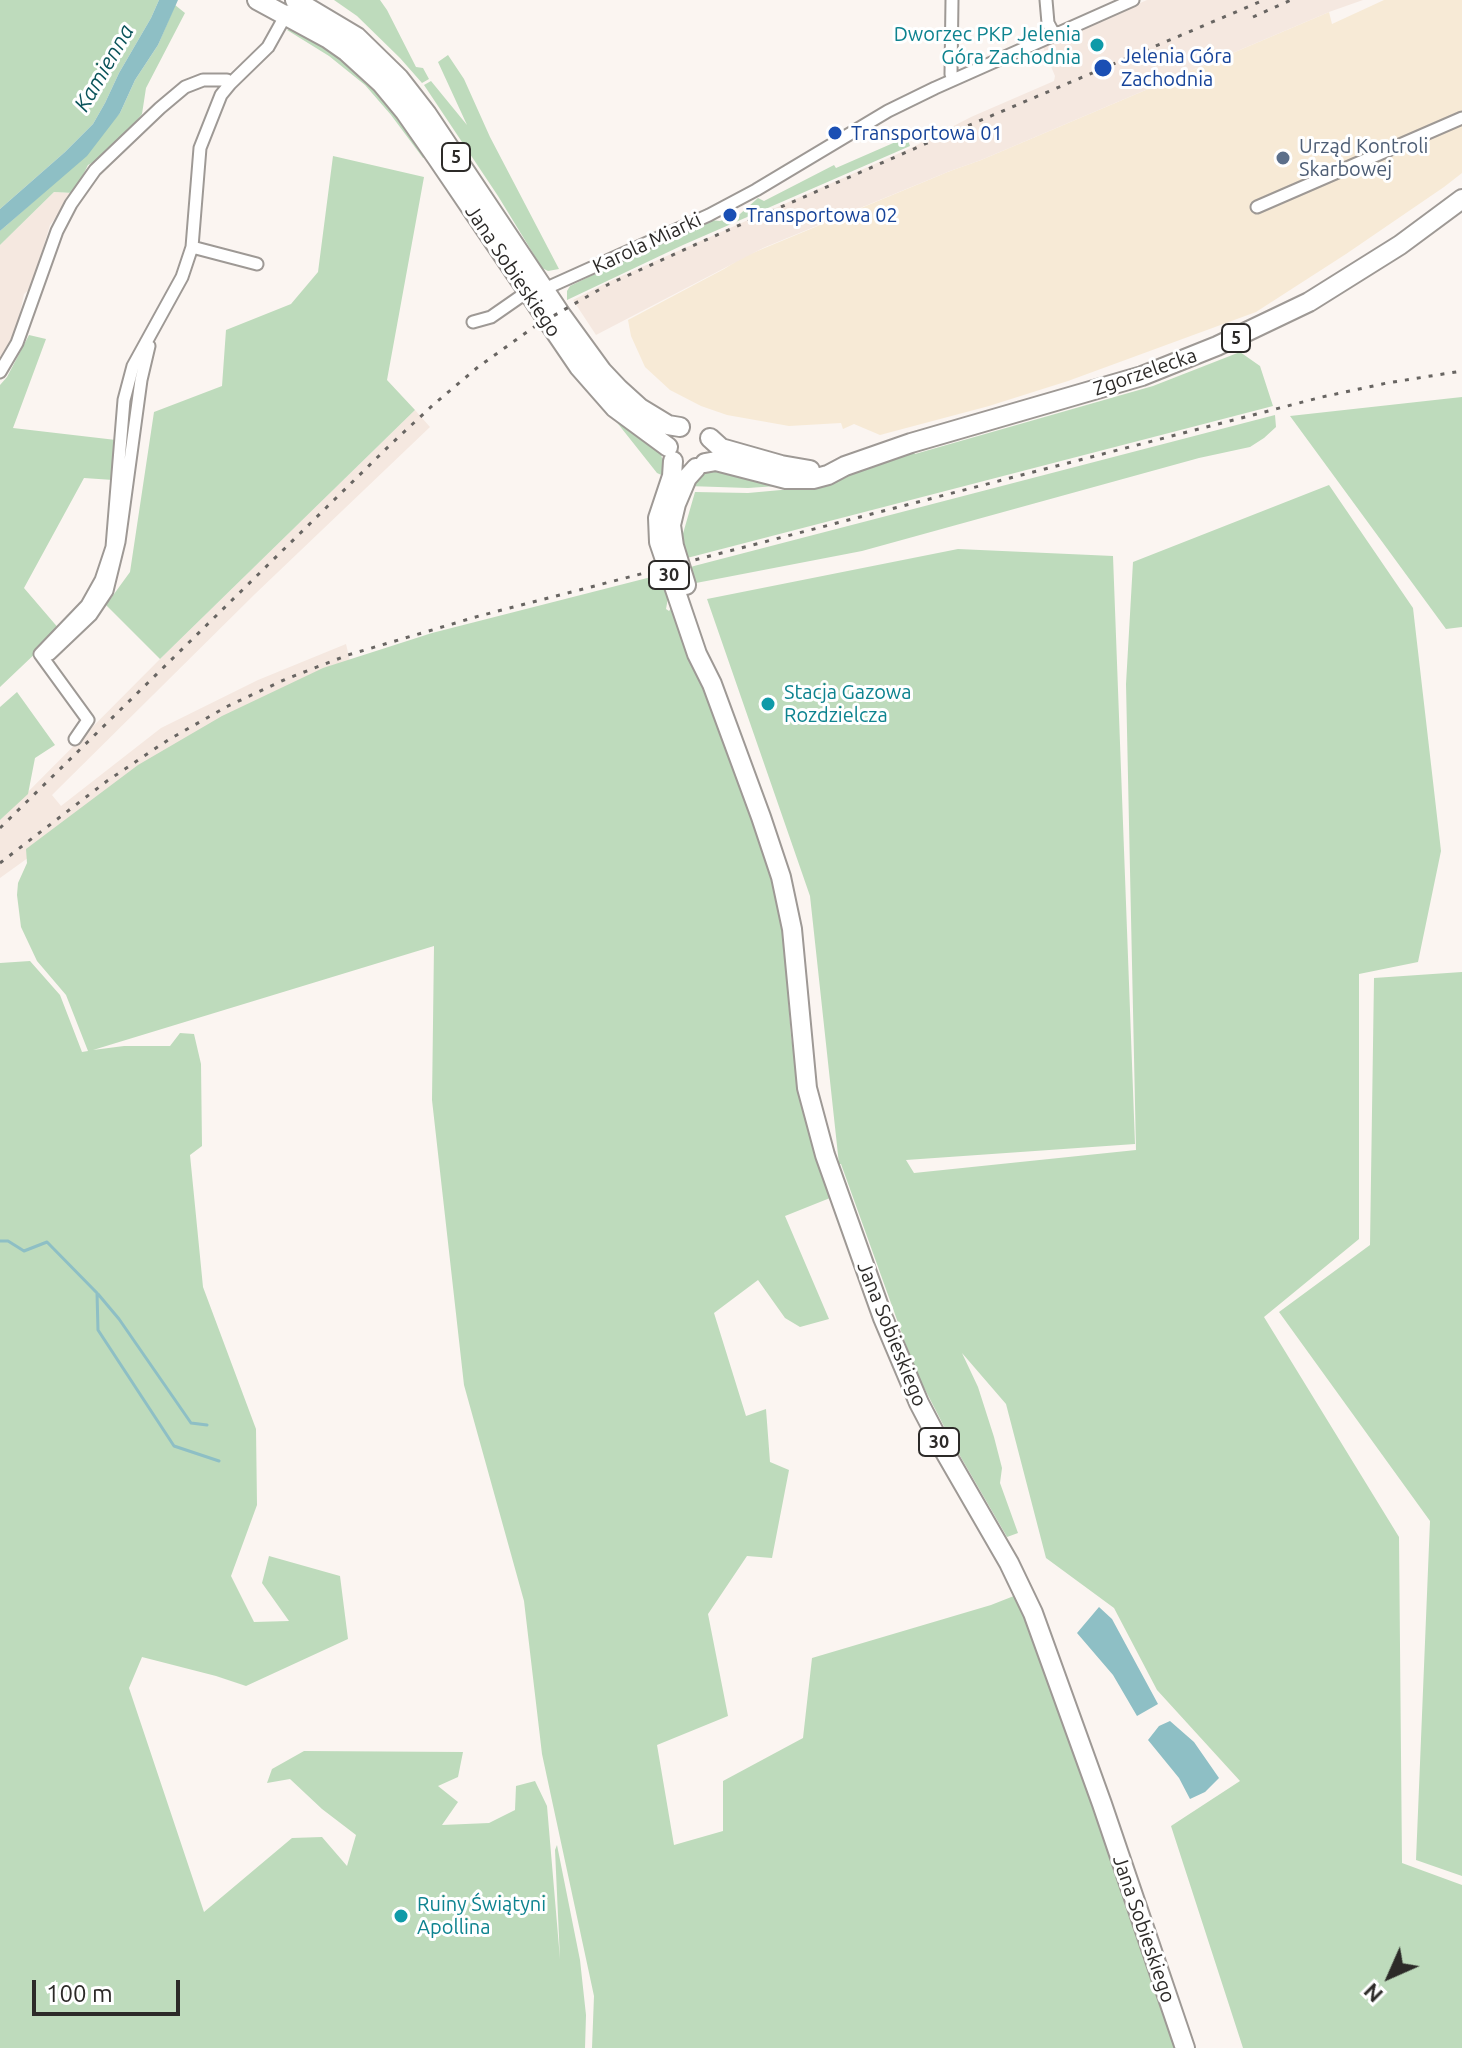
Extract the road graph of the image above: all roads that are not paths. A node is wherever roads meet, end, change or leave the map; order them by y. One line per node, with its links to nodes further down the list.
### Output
1 (257, 0): 5 (main road, Jana Sobieskiego / 5)
2 (952, 0): 7 (street)
3 (1046, 0): 6 (street)
4 (1133, 0): 6 (street, Karola Miarki)
5 (292, 5): 8 (street); 14 (main road, Jana Sobieskiego / 5); 14 (main road, Jana Sobieskiego / 5)
6 (1054, 34): 7 (street, Karola Miarki)
7 (953, 80): 14 (street, Karola Miarki)
8 (230, 84): 12 (street); 16 (street)
9 (1462, 118): 11 (street)
10 (1462, 199): 21 (main road, Zgorzelecka / 5)
11 (1257, 207)
12 (192, 247): 13 (street); 23 (street)
13 (257, 264)
14 (530, 286): 15 (street, Karola Miarki); 17 (main road, Jana Sobieskiego / 5); 19 (main road, Jana Sobieskiego / 5)
15 (473, 322)
16 (0, 372)
17 (680, 427): 18 (main road, 5); 19 (main road)
18 (710, 438): 20 (main road); 21 (main road, Zgorzelecka / 5)
19 (671, 454): 20 (main road, 5); 22 (main road, Jana Sobieskiego / 30)
20 (701, 465): 21 (main road, Zgorzelecka / 5); 22 (main road, Jana Sobieskiego / 30)
21 (845, 466)
22 (712, 684): 24 (main road, Jana Sobieskiego / 30)
23 (75, 739)
24 (1185, 2048)

